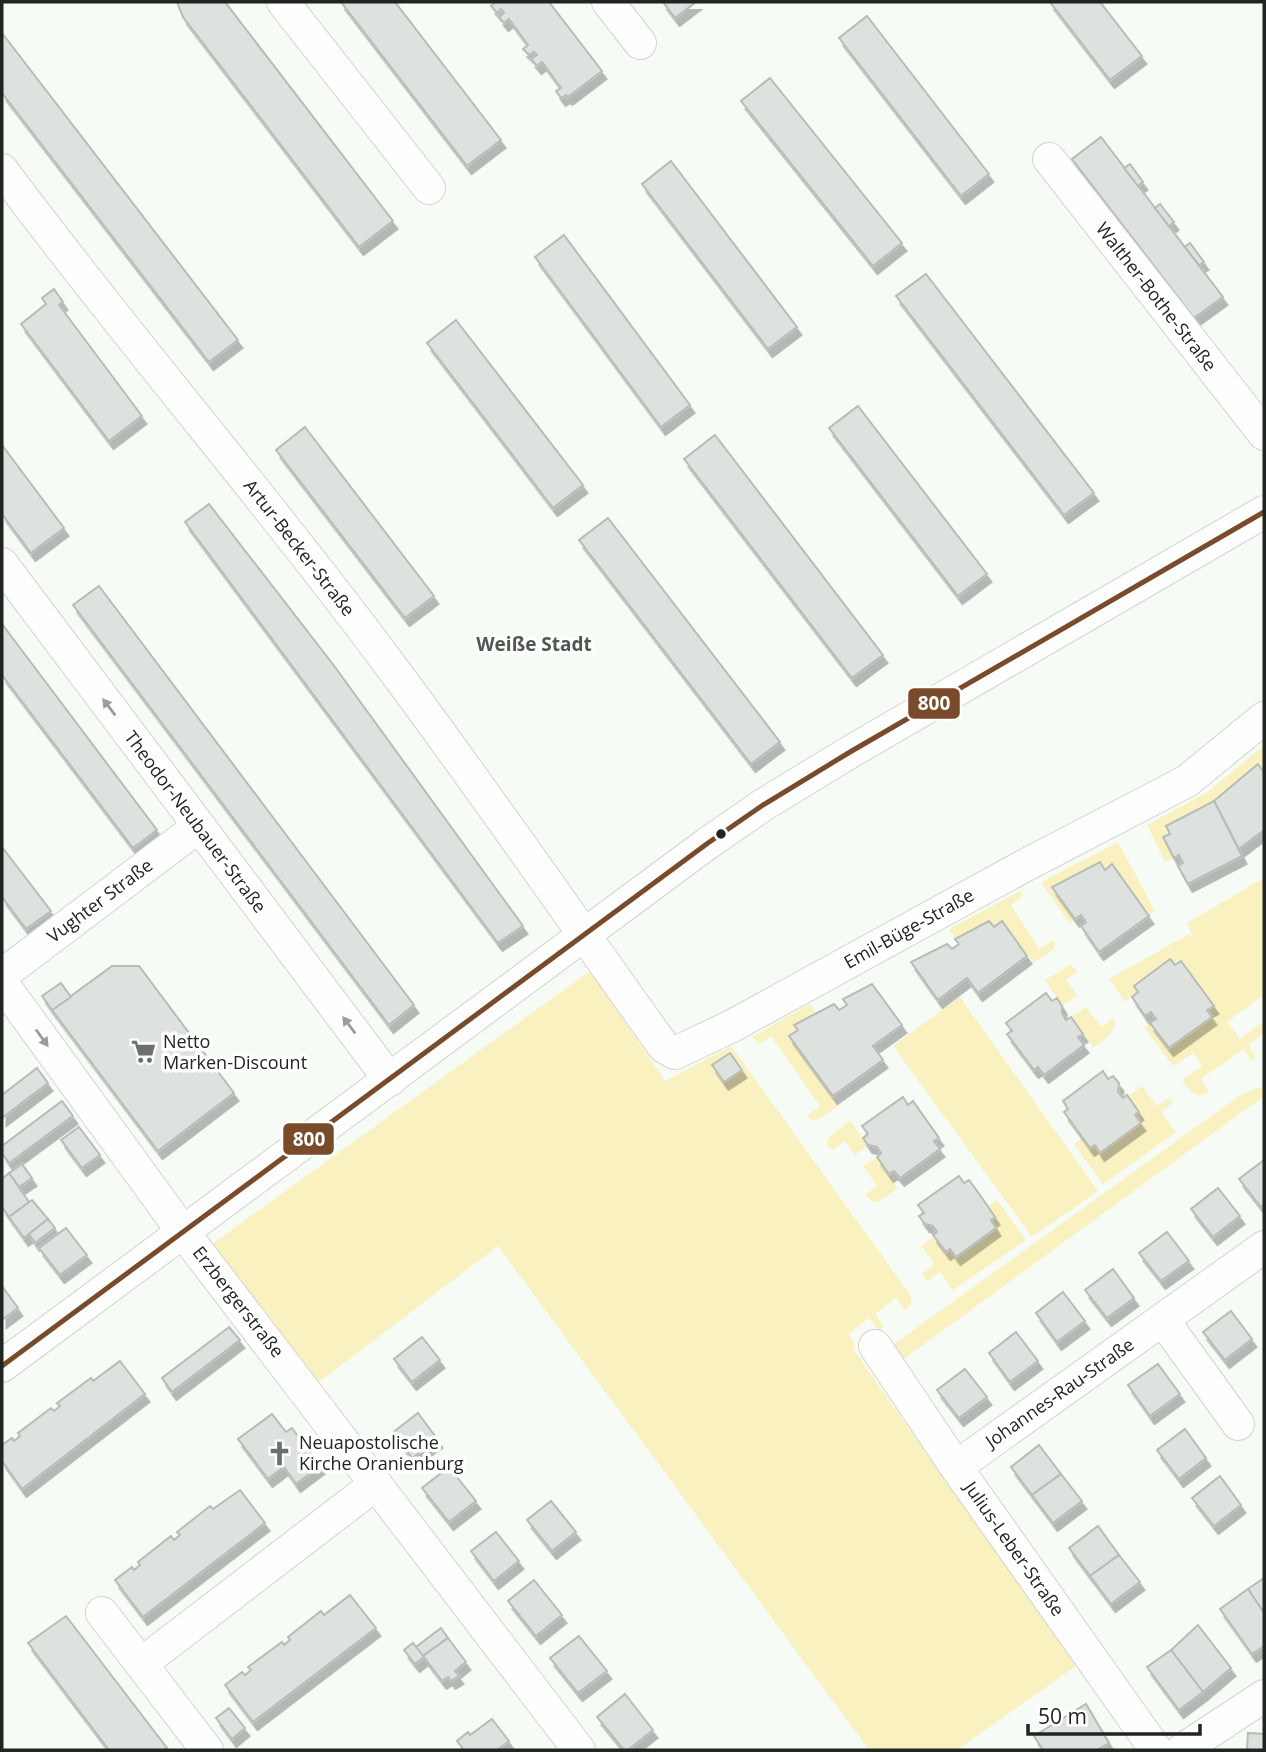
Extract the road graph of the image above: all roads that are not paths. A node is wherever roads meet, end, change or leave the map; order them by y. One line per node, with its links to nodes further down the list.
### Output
1 (283, 2): 6 (street)
2 (608, 2): 3 (street)
3 (640, 43)
4 (1049, 159): 7 (street, Walther-Bothe-Straße)
5 (2, 170): 12 (street, Artur-Becker-Straße)
6 (429, 188)
7 (1264, 434)
8 (1264, 512): 12 (street)
9 (2, 564): 11 (street, Theodor-Neubauer-Straße, one-way to 9)
10 (1264, 718): 12 (street, Emil-Büge-Straße)
11 (198, 827): 13 (street, Vughter Straße); 14 (street, Theodor-Neubauer-Straße, one-way to 11)
12 (583, 934): 14 (street)
13 (4, 969): 15 (street, Erzbergerstraße, one-way to 15)
14 (390, 1080): 15 (street)
15 (183, 1232): 19 (street); 22 (street, Erzbergerstraße)
16 (1264, 1247): 17 (street, Johannes-Rau-Straße)
17 (1163, 1320): 20 (street); 21 (street, Johannes-Rau-Straße)
18 (875, 1346): 21 (street, Julius-Leber-Straße)
19 (2, 1366)
20 (1238, 1423)
21 (956, 1467): 28 (street, Julius-Leber-Straße)
22 (376, 1484): 24 (street); 27 (street, Erzbergerstraße)
23 (102, 1613): 24 (street)
24 (141, 1664): 26 (street)
25 (1264, 1696): 29 (street)
26 (206, 1750)
27 (579, 1750)
28 (1156, 1750)
29 (1182, 1750)

